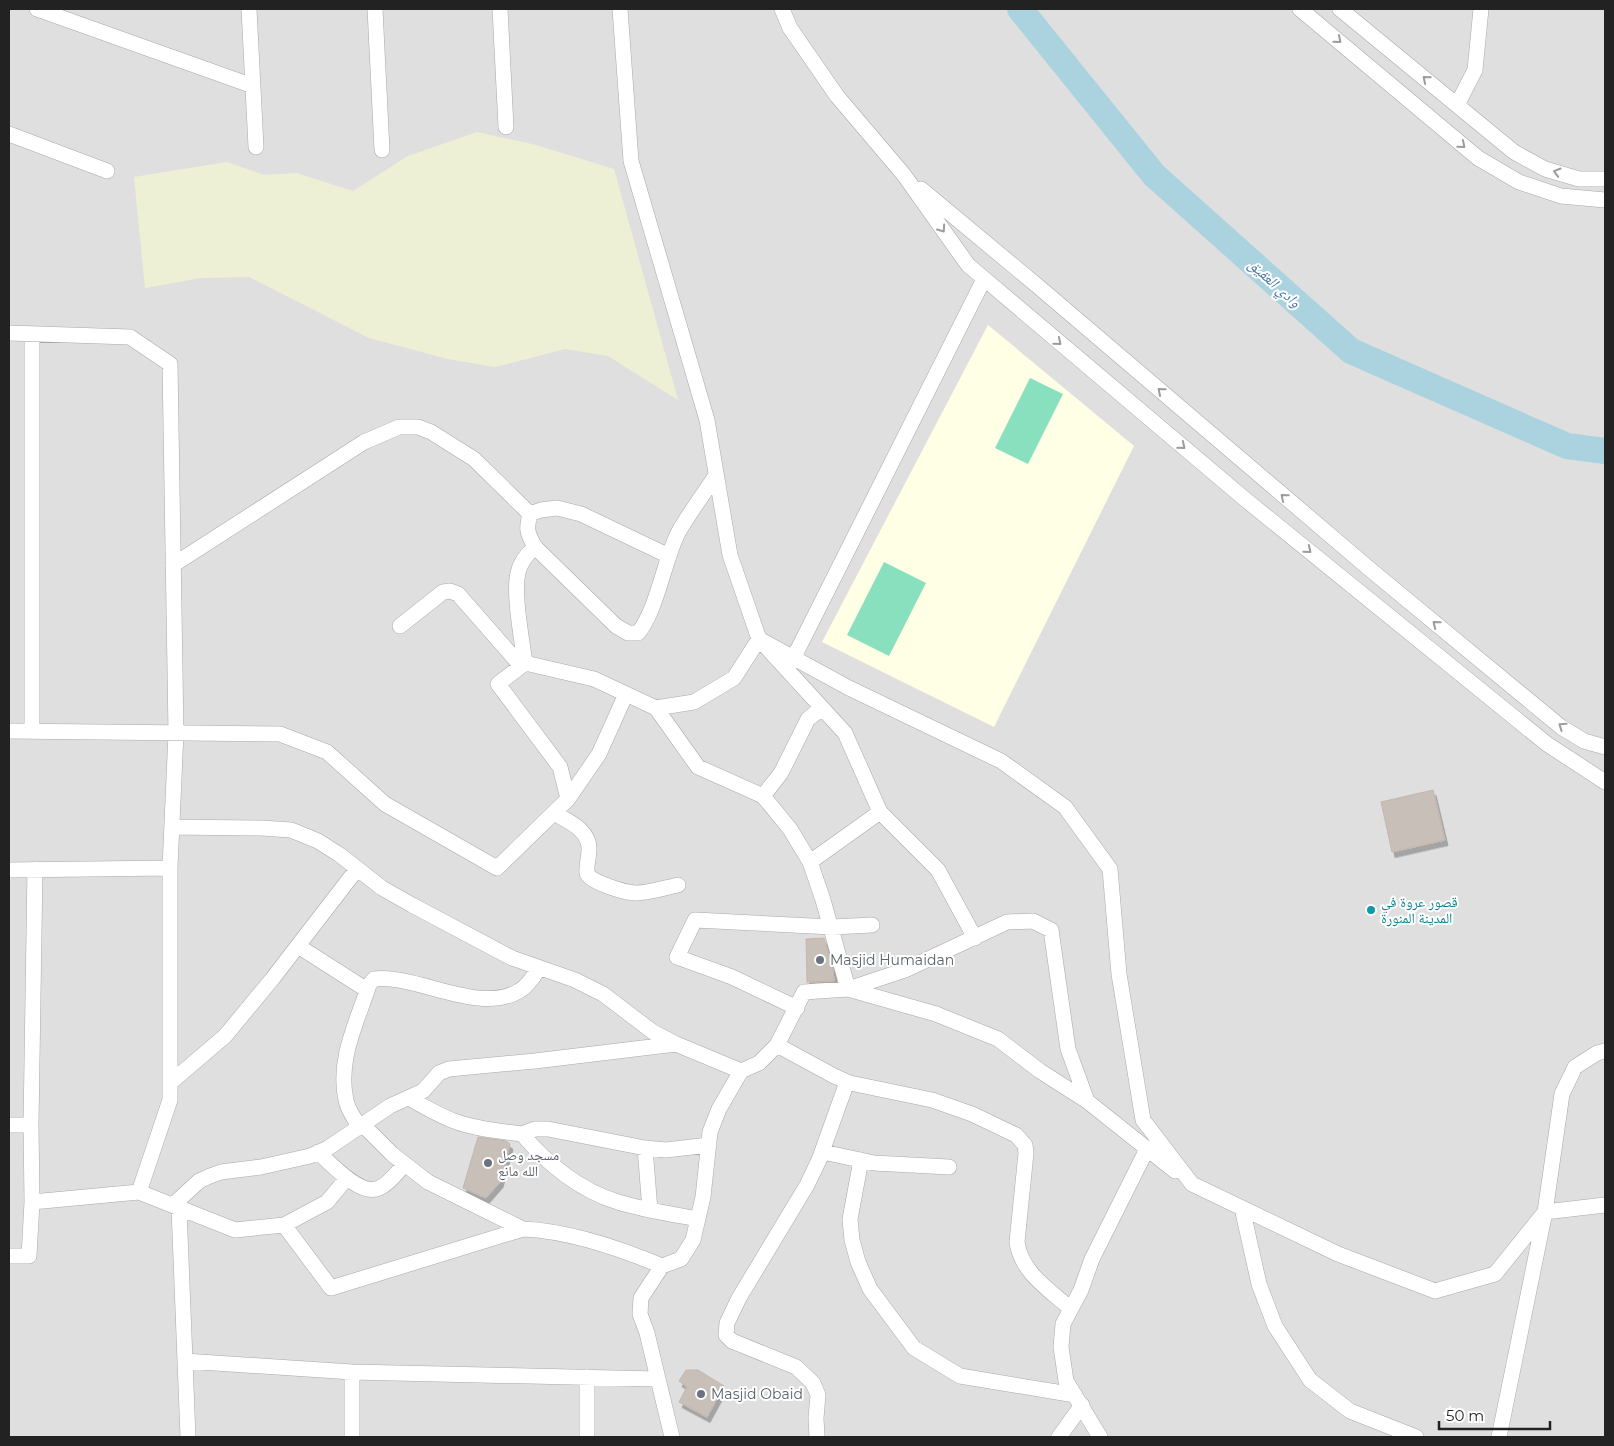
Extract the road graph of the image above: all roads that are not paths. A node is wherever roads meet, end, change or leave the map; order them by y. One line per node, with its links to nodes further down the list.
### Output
1 (37, 9): 10 (street)
2 (249, 9): 10 (street)
3 (375, 9): 15 (street)
4 (500, 9): 12 (street)
5 (620, 9): 23 (street)
6 (782, 9): 17 (street)
7 (1300, 9): 19 (street, one-way to 19)
8 (1340, 9): 11 (street, one-way to 8)
9 (1481, 9): 11 (street)
10 (253, 86): 14 (street)
11 (1457, 105): 18 (street, one-way to 11)
12 (506, 126)
13 (9, 134): 16 (street)
14 (256, 147)
15 (382, 150)
16 (106, 172)
17 (904, 175): 20 (street, one-way to 20); 38 (street, one-way to 17)
18 (1605, 179)
19 (1605, 200)
20 (984, 279): 30 (street); 39 (street, one-way to 39)
21 (9, 333): 22 (street)
22 (32, 334): 27 (street); 36 (street)
23 (716, 475): 26 (street); 29 (street)
24 (530, 514): 25 (street); 26 (street); 27 (street)
25 (535, 547): 26 (street); 31 (street)
26 (669, 556)
27 (173, 565): 37 (street)
28 (400, 626): 31 (street)
29 (759, 639): 30 (street); 33 (street); 34 (street)
30 (794, 657): 80 (street)
31 (523, 665): 32 (street); 41 (street)
32 (626, 694): 33 (street); 41 (street)
33 (656, 708): 40 (street)
34 (822, 708): 40 (street); 42 (street)
35 (9, 731): 36 (street)
36 (32, 731): 37 (street)
37 (176, 733): 43 (street); 44 (street)
38 (1605, 747)
39 (1605, 782)
40 (763, 796): 45 (street)
41 (568, 799): 43 (street)
42 (880, 812): 45 (street); 53 (street)
43 (554, 813): 50 (street)
44 (172, 827): 46 (street); 47 (street)
45 (810, 862): 52 (street)
46 (170, 868): 49 (street); 64 (street)
47 (358, 869): 54 (street); 55 (street)
48 (9, 870): 49 (street)
49 (35, 870): 67 (street)
50 (678, 885)
51 (872, 925): 52 (street)
52 (832, 927): 57 (street); 58 (street)
53 (975, 938): 57 (street); 66 (street)
54 (298, 946): 56 (street); 64 (street)
55 (539, 968): 56 (street); 59 (street)
56 (367, 990): 69 (street)
57 (848, 990): 58 (street); 66 (street)
58 (797, 1008): 60 (street)
59 (676, 1044): 62 (street); 65 (street)
60 (777, 1045): 62 (street); 63 (street)
61 (1605, 1051): 87 (street)
62 (741, 1071): 71 (street)
63 (847, 1082): 75 (street); 93 (street)
64 (170, 1083): 81 (street)
65 (408, 1098): 69 (street); 70 (street)
66 (1087, 1101): 73 (street)
67 (31, 1124): 68 (street); 82 (street)
68 (9, 1125)
69 (361, 1126): 74 (street); 77 (street)
70 (522, 1134): 72 (street); 86 (street)
71 (709, 1144): 72 (street); 88 (street)
72 (645, 1148): 86 (street)
73 (1147, 1149): 80 (street); 93 (street)
74 (318, 1152): 79 (street); 84 (street)
75 (823, 1152): 76 (street); 104 (street)
76 (861, 1160): 78 (street); 98 (street)
77 (405, 1164): 79 (street); 90 (street)
78 (949, 1167)
79 (347, 1178): 89 (street)
80 (1192, 1184): 85 (street)
81 (139, 1192): 82 (street); 84 (street)
82 (32, 1202): 91 (street)
83 (1605, 1205): 87 (street)
84 (176, 1206): 89 (street); 94 (street)
85 (1242, 1208): 87 (street); 99 (street)
86 (650, 1210): 88 (street)
87 (1545, 1212): 108 (street)
88 (698, 1219): 92 (street)
89 (284, 1225): 90 (street)
90 (523, 1229): 92 (street)
91 (9, 1256)
92 (662, 1266): 97 (street)
93 (1070, 1308): 98 (street)
94 (185, 1361): 95 (street); 100 (street)
95 (352, 1372): 96 (street); 101 (street)
96 (587, 1377): 97 (street); 102 (street)
97 (658, 1379): 103 (street)
98 (1078, 1400): 105 (street); 106 (street)
99 (1391, 1433): 107 (street)
100 (188, 1437)
101 (352, 1437)
102 (587, 1437)
103 (672, 1437)
104 (817, 1437)
105 (1059, 1437)
106 (1100, 1437)
107 (1416, 1437)
108 (1499, 1437)

